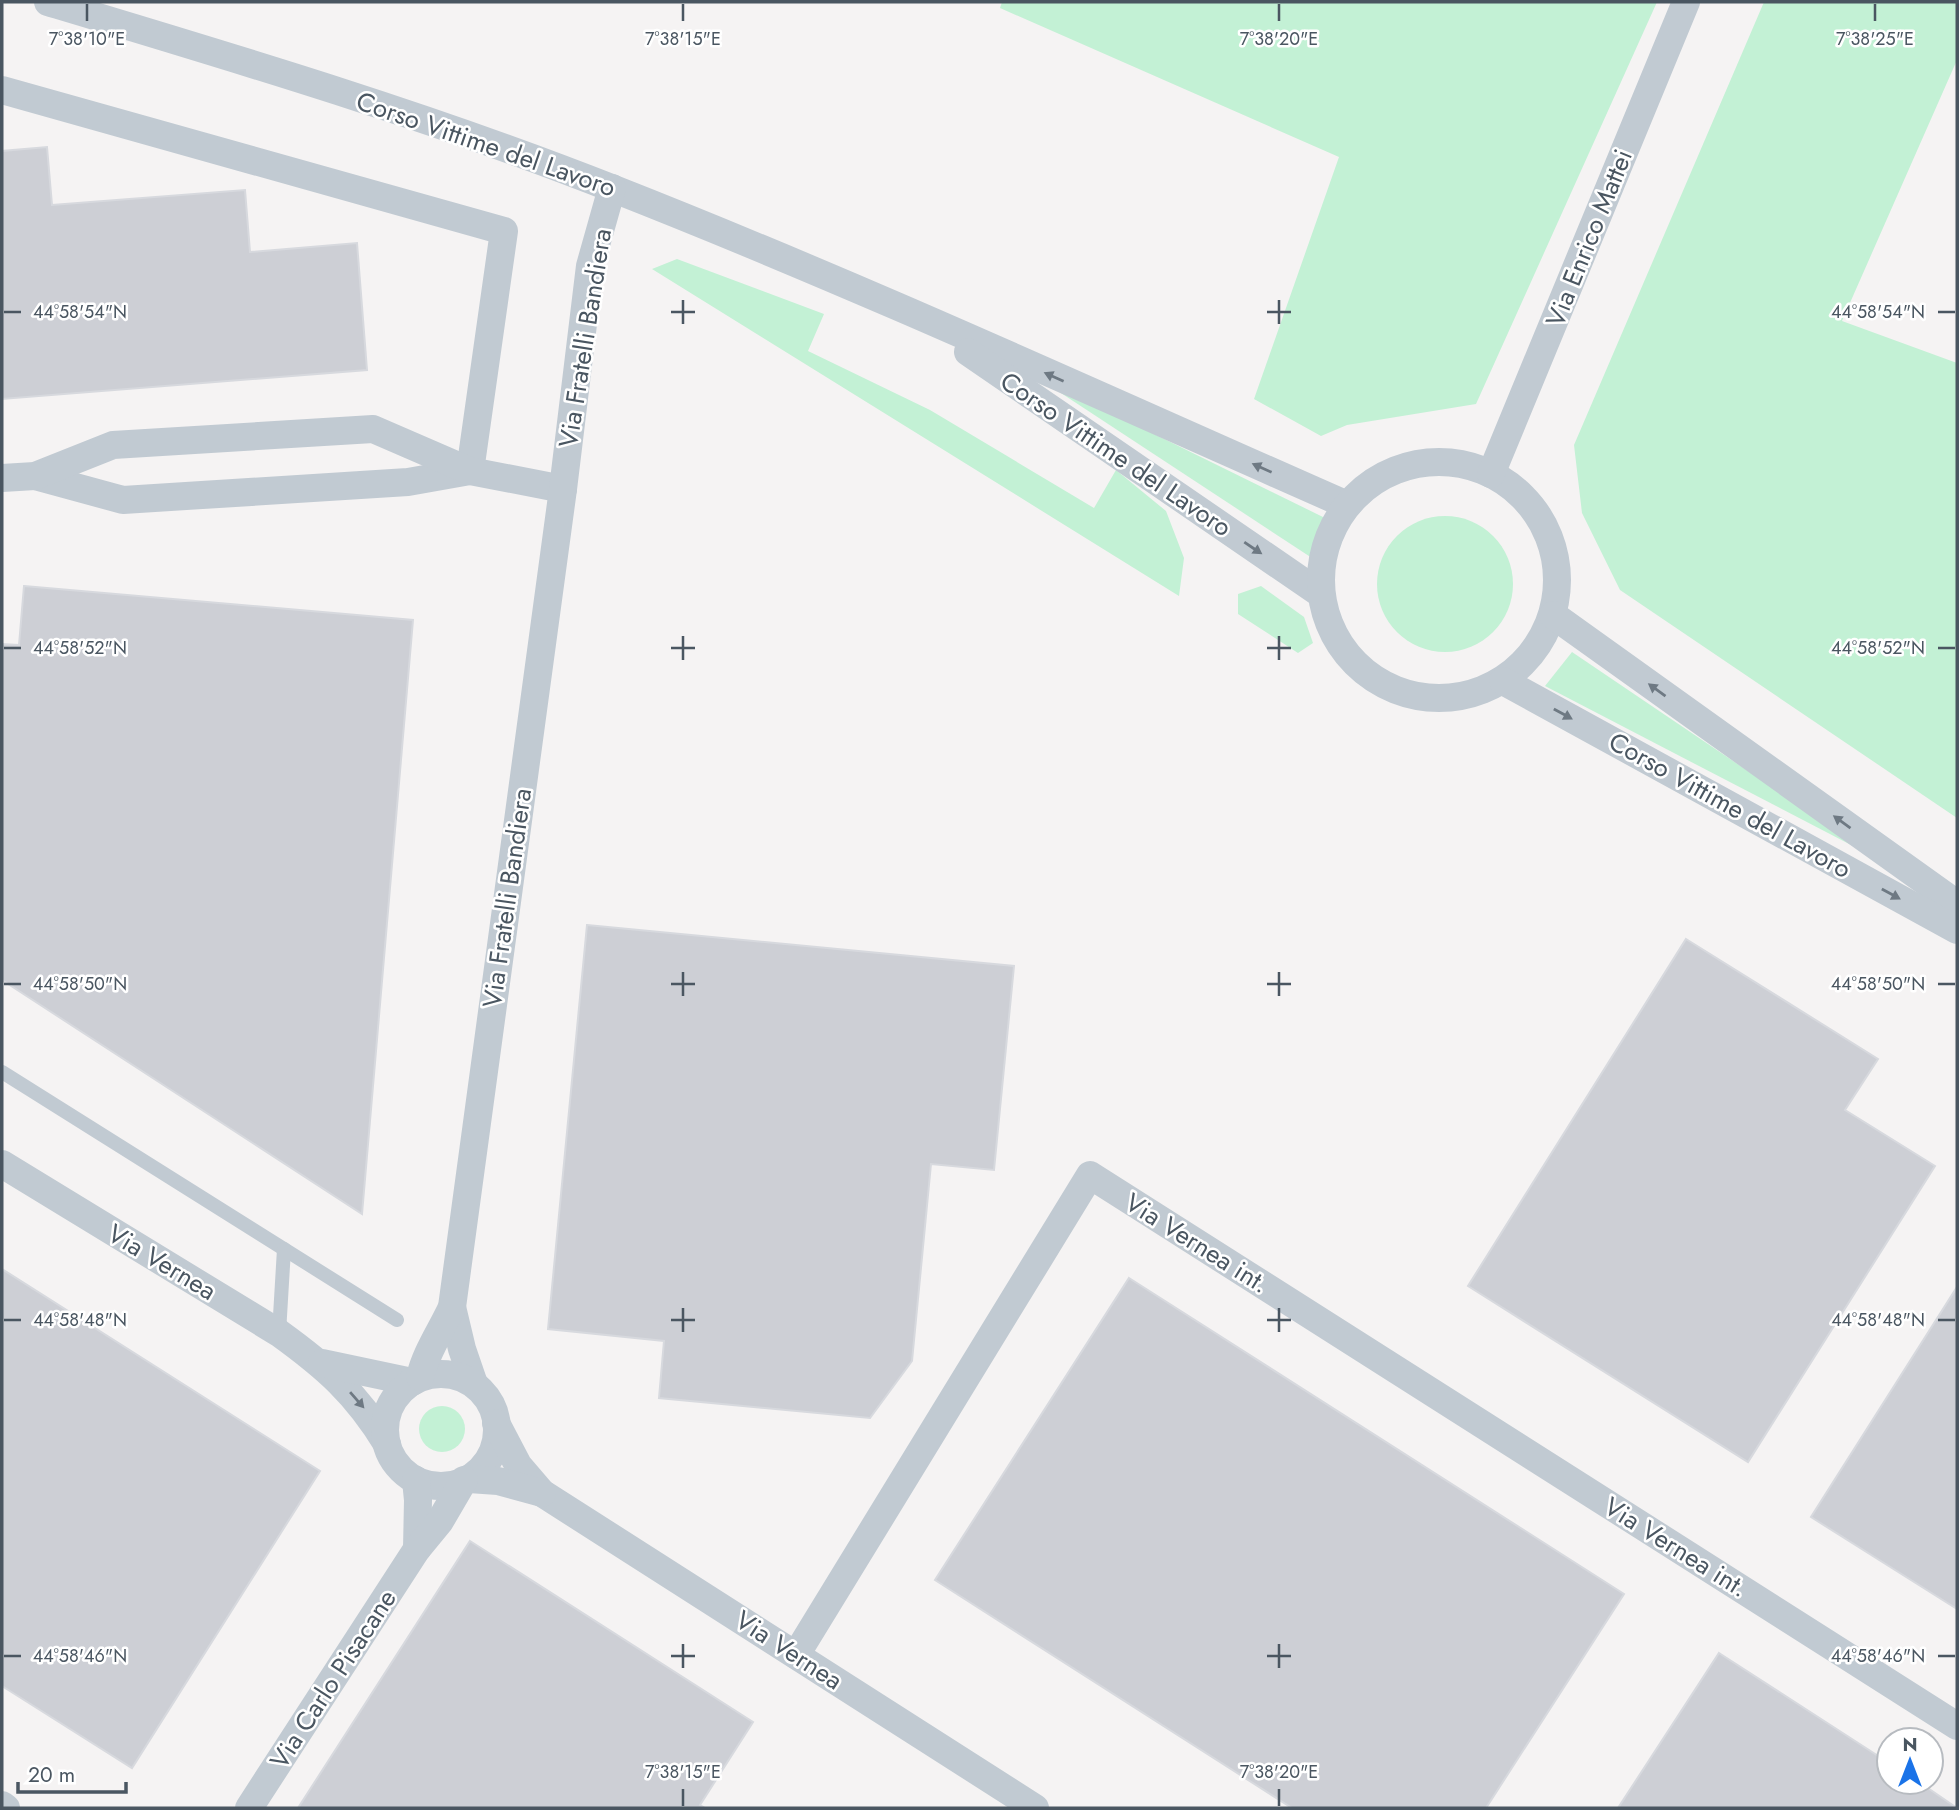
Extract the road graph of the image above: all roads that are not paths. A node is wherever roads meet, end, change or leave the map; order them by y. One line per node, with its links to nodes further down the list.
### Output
1 (48, 2): 4 (street, Corso Vittime del Lavoro)
2 (1686, 2): 7 (street, Via Enrico Mattei)
3 (2, 90): 6 (street)
4 (611, 188): 5 (street, Corso Vittime del Lavoro); 10 (street, Via Fratelli Bandiera)
5 (914, 315): 11 (street, Corso Vittime del Lavoro, one-way to 5); 12 (street, Corso Vittime del Lavoro, one-way to 12)
6 (470, 471): 8 (street); 8 (street); 10 (street)
7 (1491, 474): 11 (street); 13 (street)
8 (34, 476): 9 (street)
9 (2, 478)
10 (563, 489): 20 (street, Via Fratelli Bandiera)
11 (1347, 505): 12 (street)
12 (1318, 592): 14 (street)
13 (1553, 615): 14 (street); 15 (street, Corso Vittime del Lavoro, one-way to 13)
14 (1503, 681): 16 (street, Corso Vittime del Lavoro, one-way to 16)
15 (1957, 904)
16 (1957, 930)
17 (2, 1072): 19 (lane)
18 (2, 1164): 22 (street, Via Vernea)
19 (284, 1249): 21 (lane); 22 (lane)
20 (452, 1307): 24 (street); 25 (street)
21 (397, 1320)
22 (279, 1334): 23 (street, Via Vernea)
23 (320, 1363): 24 (street); 27 (street, one-way to 27)
24 (416, 1379): 25 (street); 27 (street)
25 (474, 1384): 26 (street)
26 (496, 1423): 29 (street); 30 (street)
27 (387, 1444): 28 (street)
28 (416, 1480): 29 (street); 31 (street)
29 (467, 1480): 30 (street); 31 (street, Via Carlo Pisacane)
30 (542, 1493): 32 (street, Via Vernea)
31 (417, 1549): 34 (street, Via Carlo Pisacane)
32 (796, 1655): 33 (street, Via Vernea int.); 35 (street, Via Vernea)
33 (1957, 1726)
34 (249, 1808)
35 (1035, 1808)

